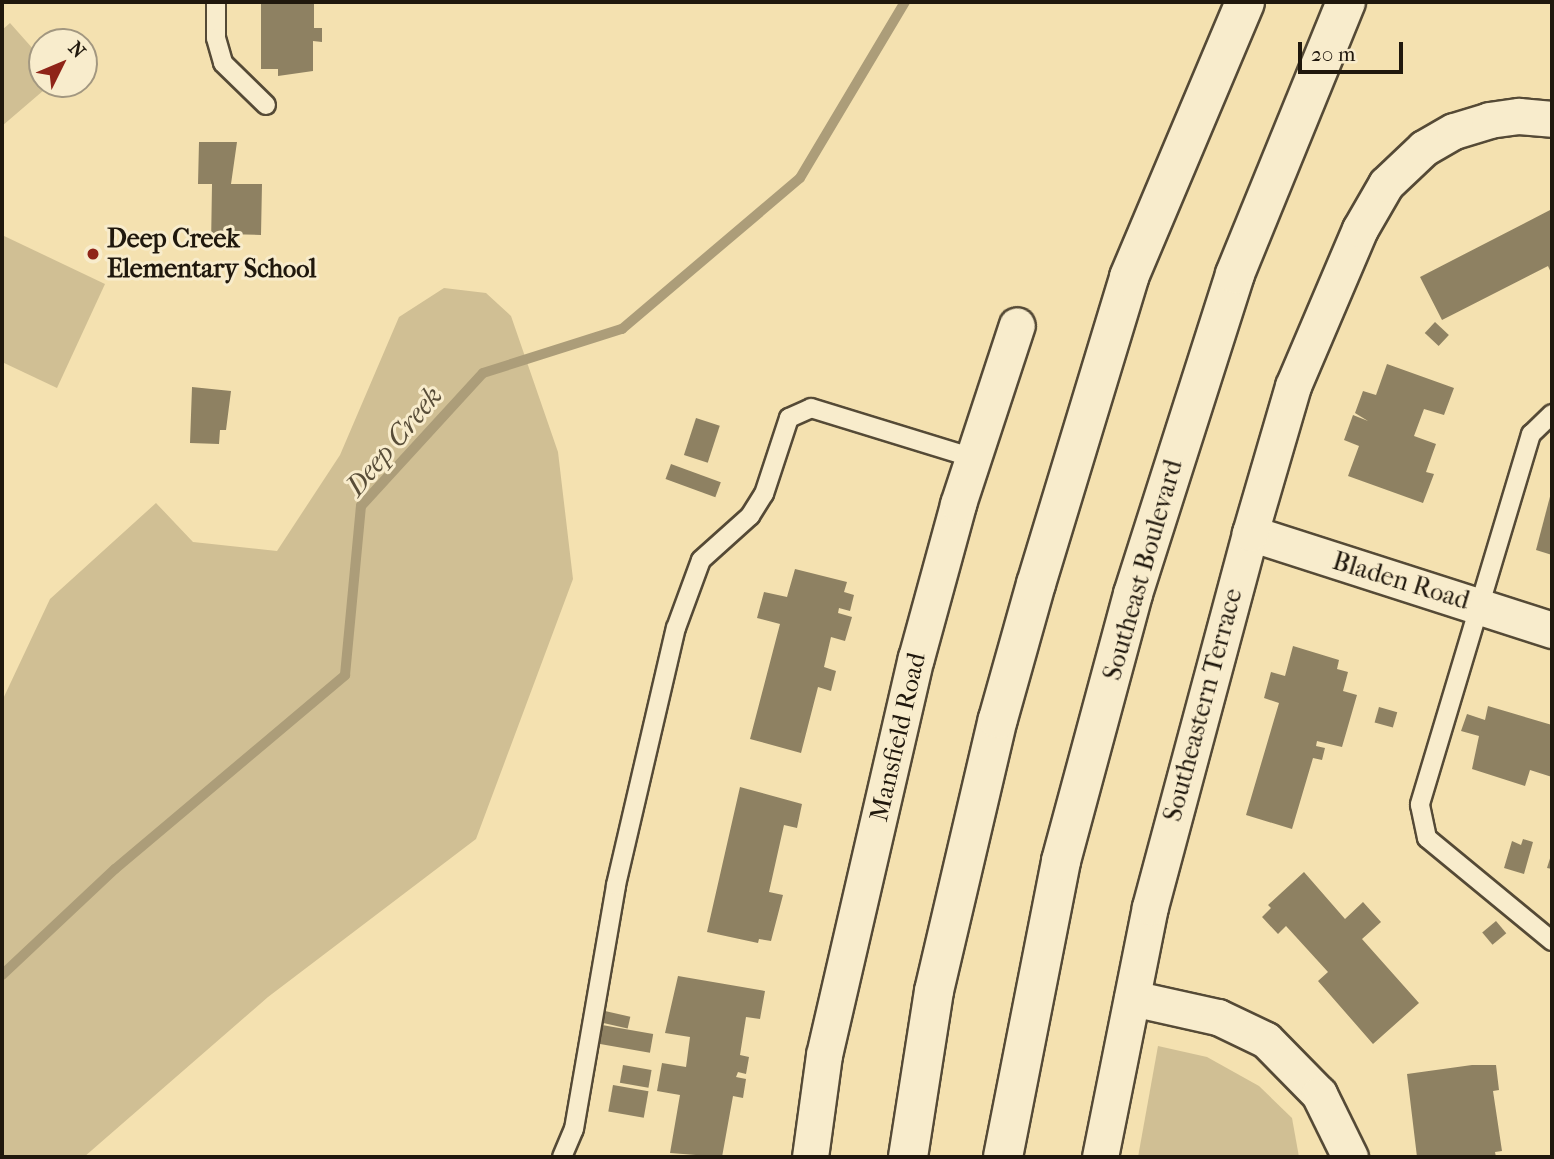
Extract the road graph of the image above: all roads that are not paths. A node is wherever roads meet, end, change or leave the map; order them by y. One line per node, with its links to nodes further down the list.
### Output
1 (216, 2): 4 (lane)
2 (1245, 2): 16 (main road)
3 (1346, 2): 17 (main road, Southeast Boulevard)
4 (267, 105)
5 (1552, 119): 9 (street, Southeastern Terrace)
6 (1017, 325): 8 (street, Mansfield Road)
7 (1552, 414): 10 (lane)
8 (974, 458): 14 (lane); 15 (street, Mansfield Road)
9 (1250, 533): 10 (street, Bladen Road); 13 (street, Southeastern Terrace)
10 (1482, 606): 11 (street, Bladen Road); 12 (lane)
11 (1552, 630)
12 (1552, 941)
13 (1132, 998): 18 (street, Southeastern Terrace); 19 (street)
14 (562, 1157)
15 (810, 1157)
16 (908, 1157)
17 (1003, 1157)
18 (1100, 1157)
19 (1350, 1157)

